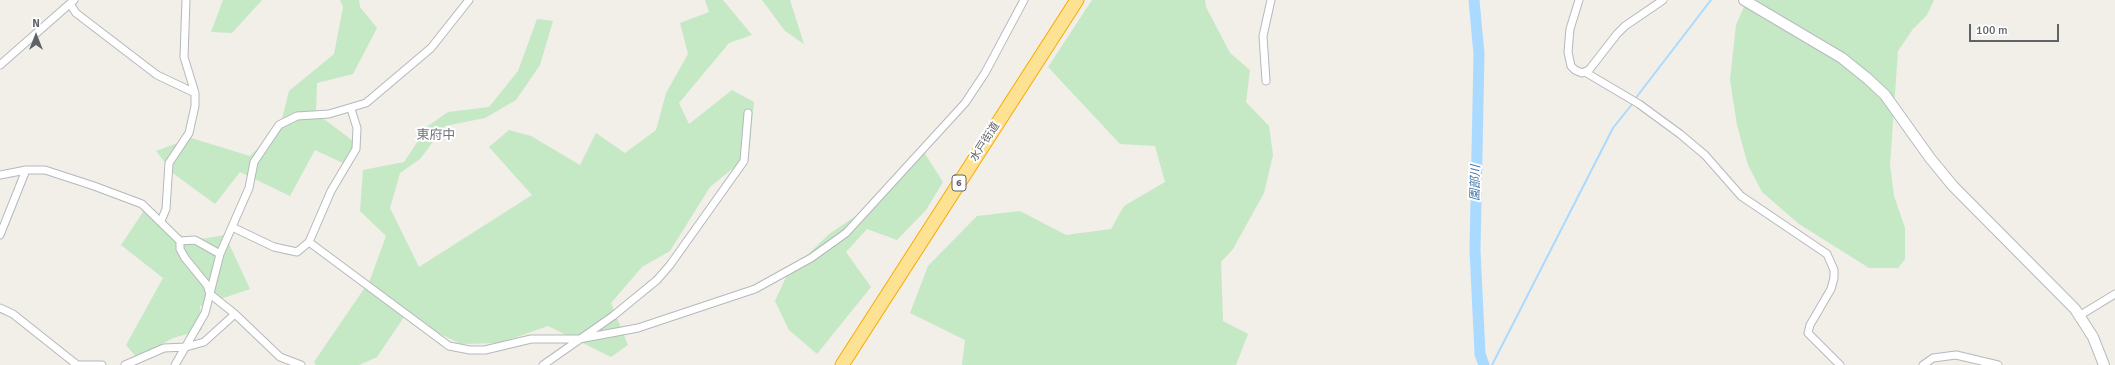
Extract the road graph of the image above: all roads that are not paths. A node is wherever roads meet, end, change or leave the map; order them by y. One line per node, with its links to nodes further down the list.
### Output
1 (186, 0): 13 (street)
2 (469, 0): 14 (street)
3 (1024, 0): 29 (street)
4 (1077, 0): 37 (highway, 水戸街道 / 6)
5 (1271, 0): 12 (street)
6 (1579, 0): 11 (street)
7 (1663, 0): 11 (street)
8 (1744, 0): 28 (street)
9 (72, 2): 10 (street); 13 (street)
10 (0, 65)
11 (1585, 72): 38 (street)
12 (1266, 81)
13 (195, 93): 18 (street)
14 (350, 109): 19 (street); 22 (street)
15 (748, 113): 29 (street)
16 (26, 170): 17 (street); 18 (street); 20 (street)
17 (0, 175)
18 (161, 221): 21 (street)
19 (232, 227): 22 (street); 23 (street)
20 (0, 235)
21 (180, 241): 23 (street); 24 (street)
22 (309, 242): 29 (street)
23 (220, 254): 24 (street)
24 (210, 294): 27 (street); 30 (street)
25 (2115, 294): 28 (street)
26 (0, 308): 31 (street)
27 (235, 314): 30 (street); 35 (street)
28 (2079, 316): 41 (street)
29 (580, 339): 36 (street)
30 (186, 347): 33 (street); 34 (street)
31 (75, 365): 32 (street)
32 (102, 365)
33 (125, 365)
34 (175, 365)
35 (301, 365)
36 (544, 365)
37 (842, 365)
38 (1840, 365)
39 (1922, 365): 40 (street)
40 (1998, 365)
41 (2104, 365)

